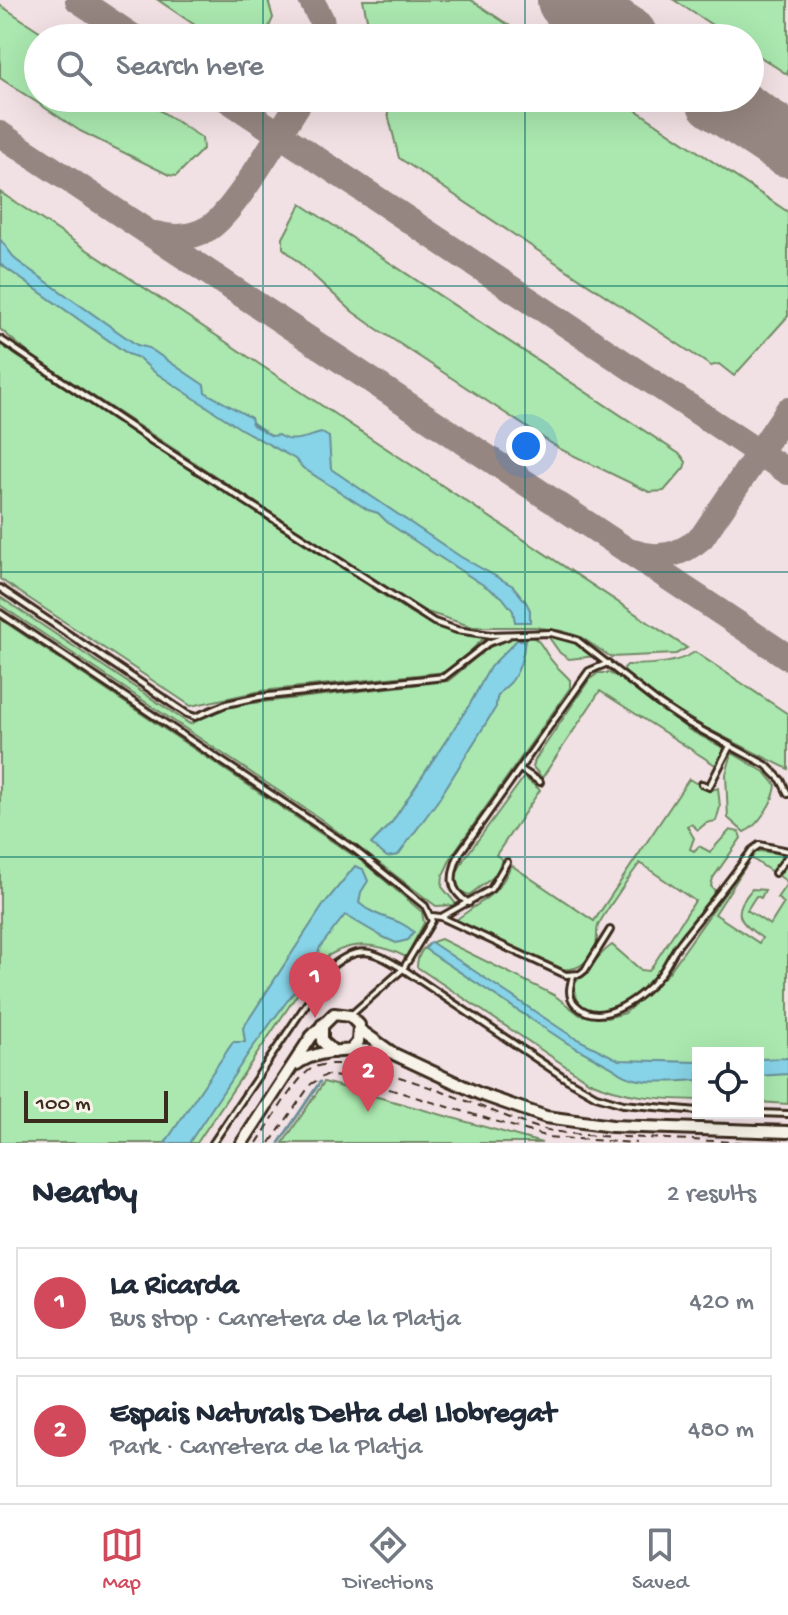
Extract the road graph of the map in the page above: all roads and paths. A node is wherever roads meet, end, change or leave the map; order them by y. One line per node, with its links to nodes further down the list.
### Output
1 (0, 339): 4 (lane)
2 (0, 588): 4 (lane)
3 (0, 613): 15 (lane)
4 (526, 632): 5 (lane)
5 (608, 663): 6 (lane); 7 (lane)
6 (730, 746): 9 (lane); 10 (lane)
7 (520, 769): 8 (lane); 14 (lane)
8 (540, 782)
9 (702, 784)
10 (788, 794)
11 (788, 854): 13 (lane); 19 (lane)
12 (507, 862): 14 (lane)
13 (775, 873)
14 (469, 903): 16 (lane)
15 (432, 916): 16 (lane); 18 (lane)
16 (441, 917): 19 (lane)
17 (610, 930): 19 (lane)
18 (403, 969): 20 (lane); 27 (lane); 31 (lane)
19 (573, 976)
20 (350, 1016): 21 (street); 22 (street)
21 (322, 1025): 24 (street); 26 (street)
22 (360, 1030): 23 (street); 25 (street)
23 (350, 1051): 24 (street); 25 (street)
24 (334, 1052): 26 (street)
25 (394, 1054): 30 (street)
26 (293, 1068): 32 (street)
27 (692, 1111)
28 (764, 1113): 29 (lane)
29 (788, 1114)
30 (788, 1132)
31 (213, 1143)
32 (242, 1143)
33 (257, 1143): 36 (path)
34 (270, 1143): 35 (path)
35 (636, 1143)
36 (757, 1143)

